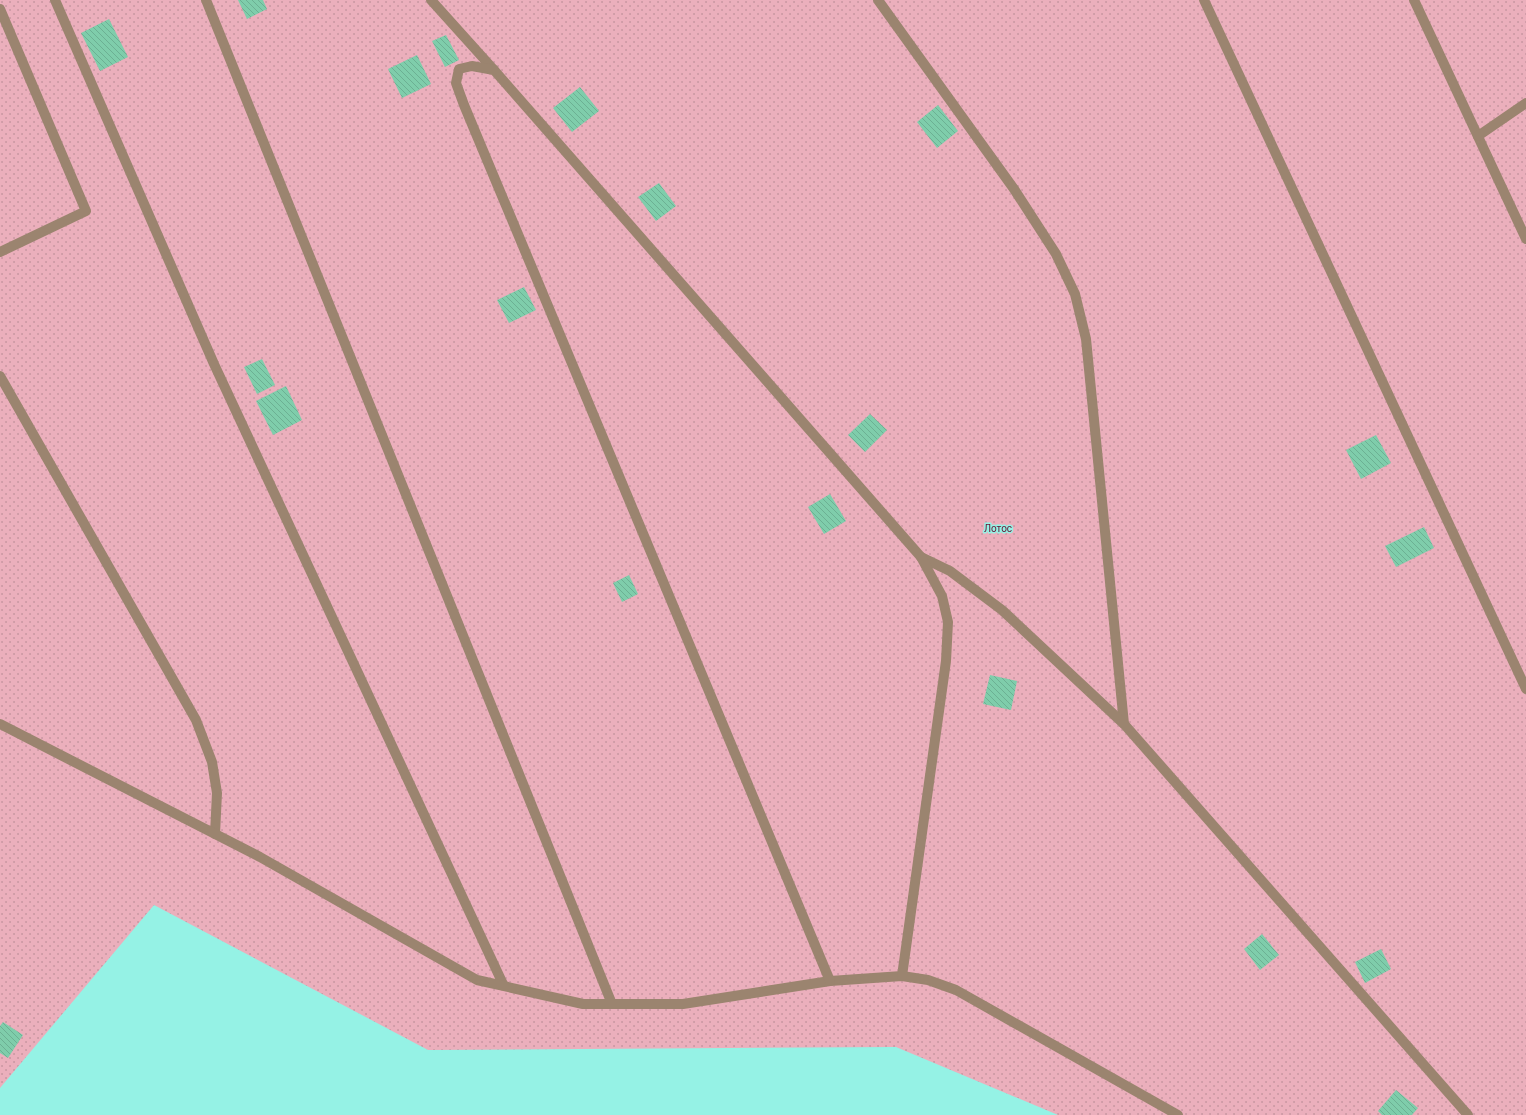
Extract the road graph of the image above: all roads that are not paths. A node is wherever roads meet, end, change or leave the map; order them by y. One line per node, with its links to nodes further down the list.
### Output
1 (55, 0): 21 (lane)
2 (206, 0): 22 (lane)
3 (431, 0): 8 (lane)
4 (878, 0): 17 (lane)
5 (1204, 0): 15 (lane)
6 (1414, 0): 10 (lane)
7 (0, 9): 12 (lane)
8 (494, 70): 14 (lane); 20 (lane)
9 (1526, 103): 10 (lane)
10 (1478, 136): 11 (lane)
11 (1526, 239)
12 (0, 252)
13 (0, 376): 18 (lane)
14 (921, 557): 17 (lane); 19 (lane)
15 (1526, 689)
16 (0, 724): 18 (lane)
17 (1124, 724): 24 (lane)
18 (215, 834): 21 (lane)
19 (902, 976): 20 (lane); 23 (lane)
20 (830, 980): 22 (lane)
21 (503, 984): 22 (lane)
22 (612, 1004)
23 (1178, 1115)
24 (1468, 1115)

